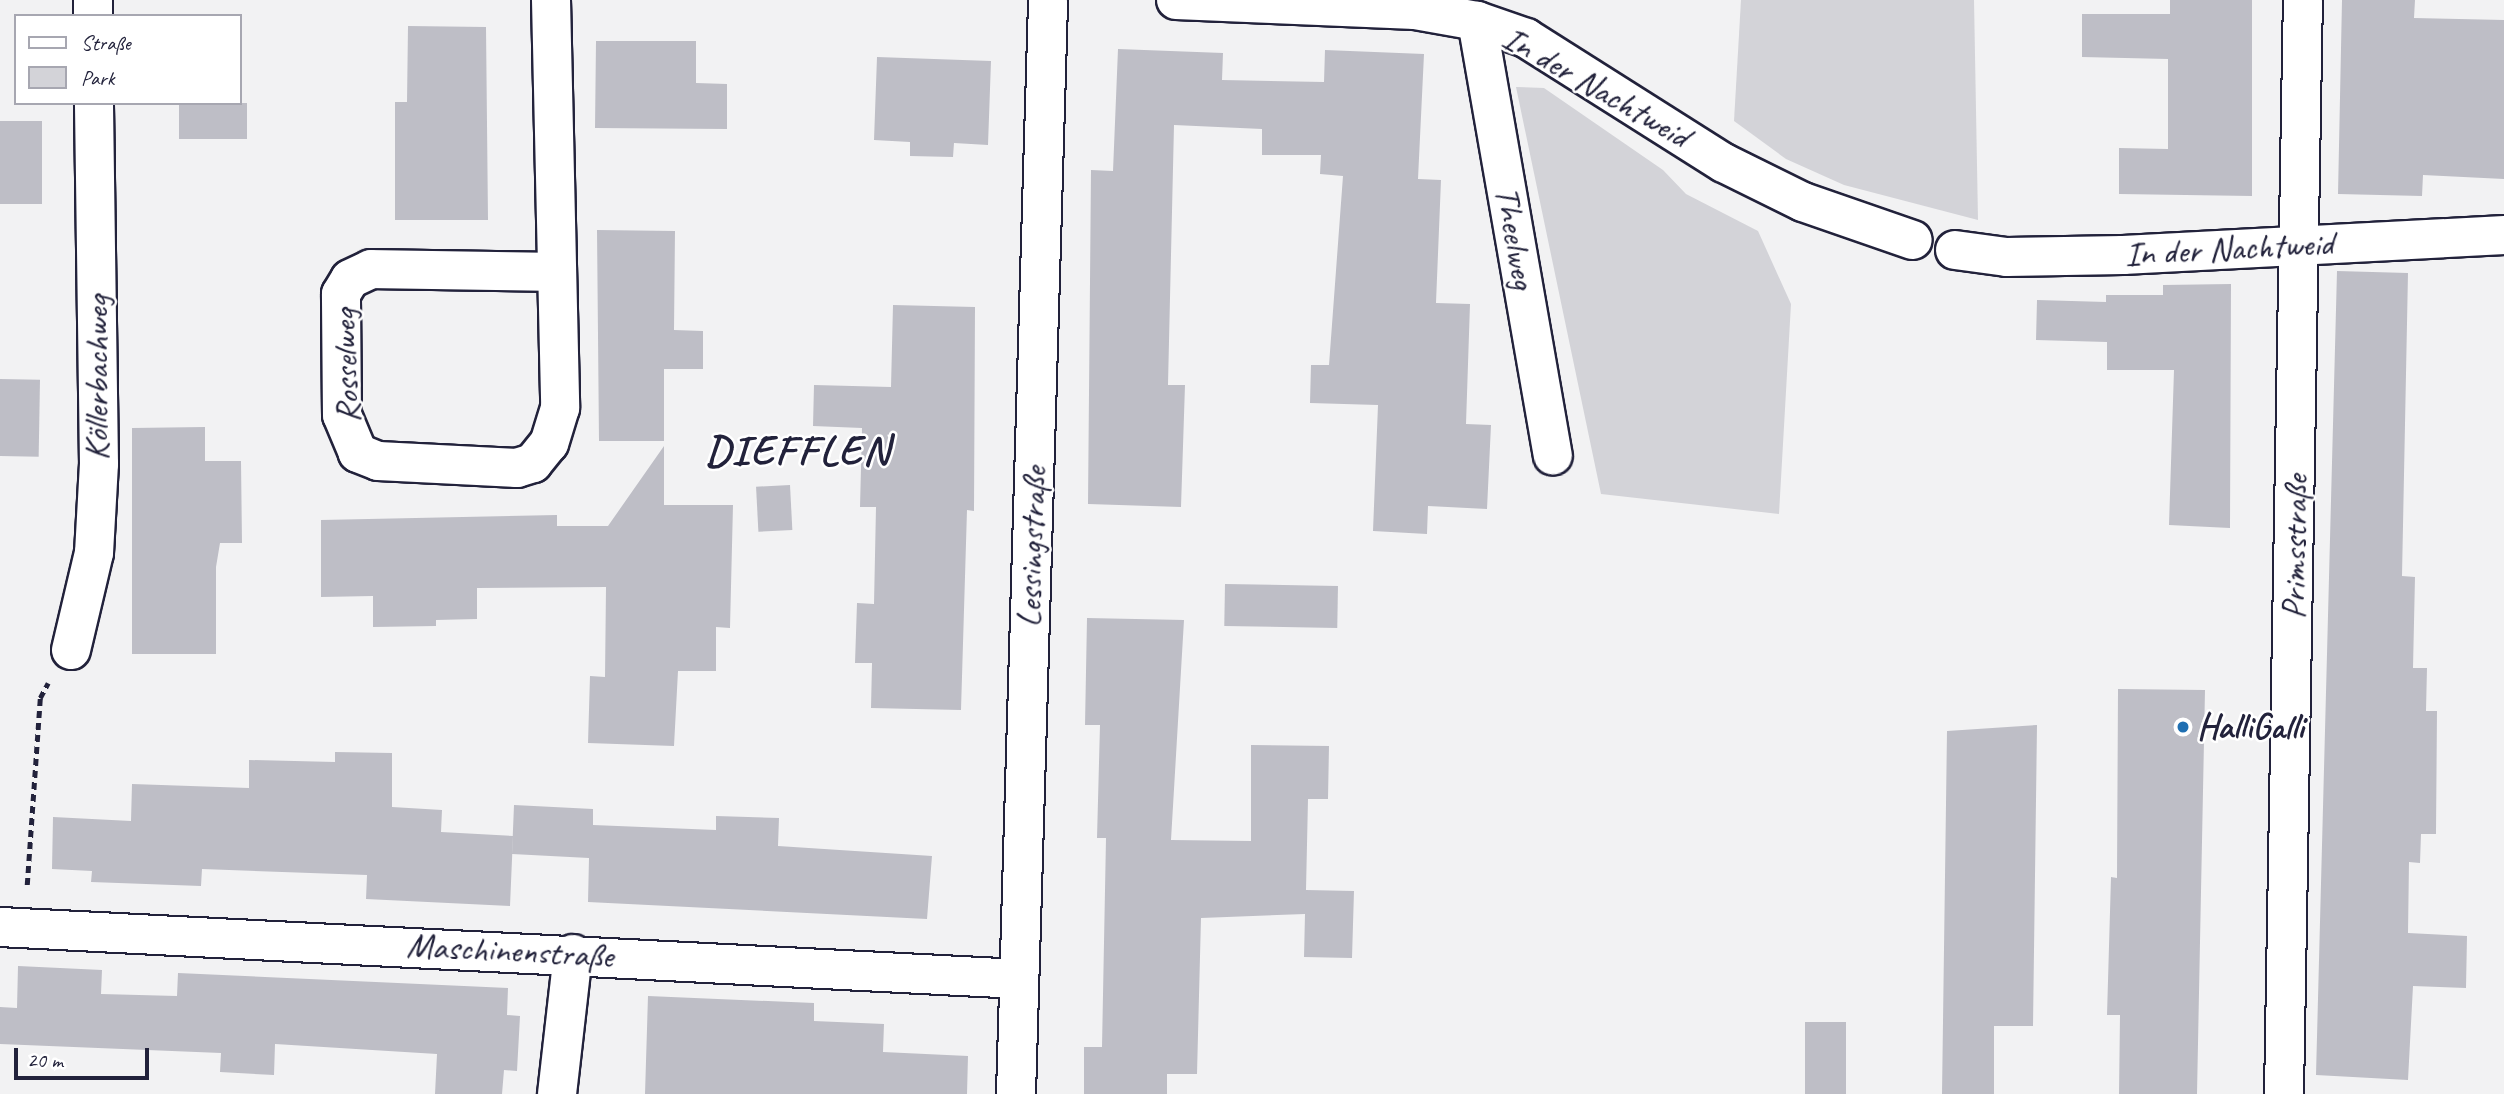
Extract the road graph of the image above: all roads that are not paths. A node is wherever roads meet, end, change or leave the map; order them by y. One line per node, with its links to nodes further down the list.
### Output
1 (551, 0): 11 (street, Rosselweg)
2 (1048, 0): 16 (street, Lessingstraße)
3 (1176, 0): 5 (street, In der Nachtweid)
4 (2303, 0): 9 (street, Primsstraße)
5 (1477, 21): 8 (street, In der Nachtweid); 12 (street, Theelweg)
6 (94, 105): 13 (street, Köllerbachweg)
7 (2504, 235): 9 (street, In der Nachtweid)
8 (1913, 240)
9 (2300, 246): 10 (street, In der Nachtweid); 19 (street, Primsstraße)
10 (1955, 250)
11 (557, 272): 11 (street, Rosselweg)
12 (1553, 455)
13 (71, 650)
14 (12, 927): 15 (street, Maschinenstraße)
15 (573, 954): 16 (street, Maschinenstraße); 17 (street)
16 (1019, 979): 18 (street, Lessingstraße)
17 (557, 1094)
18 (1016, 1094)
19 (2284, 1094)

